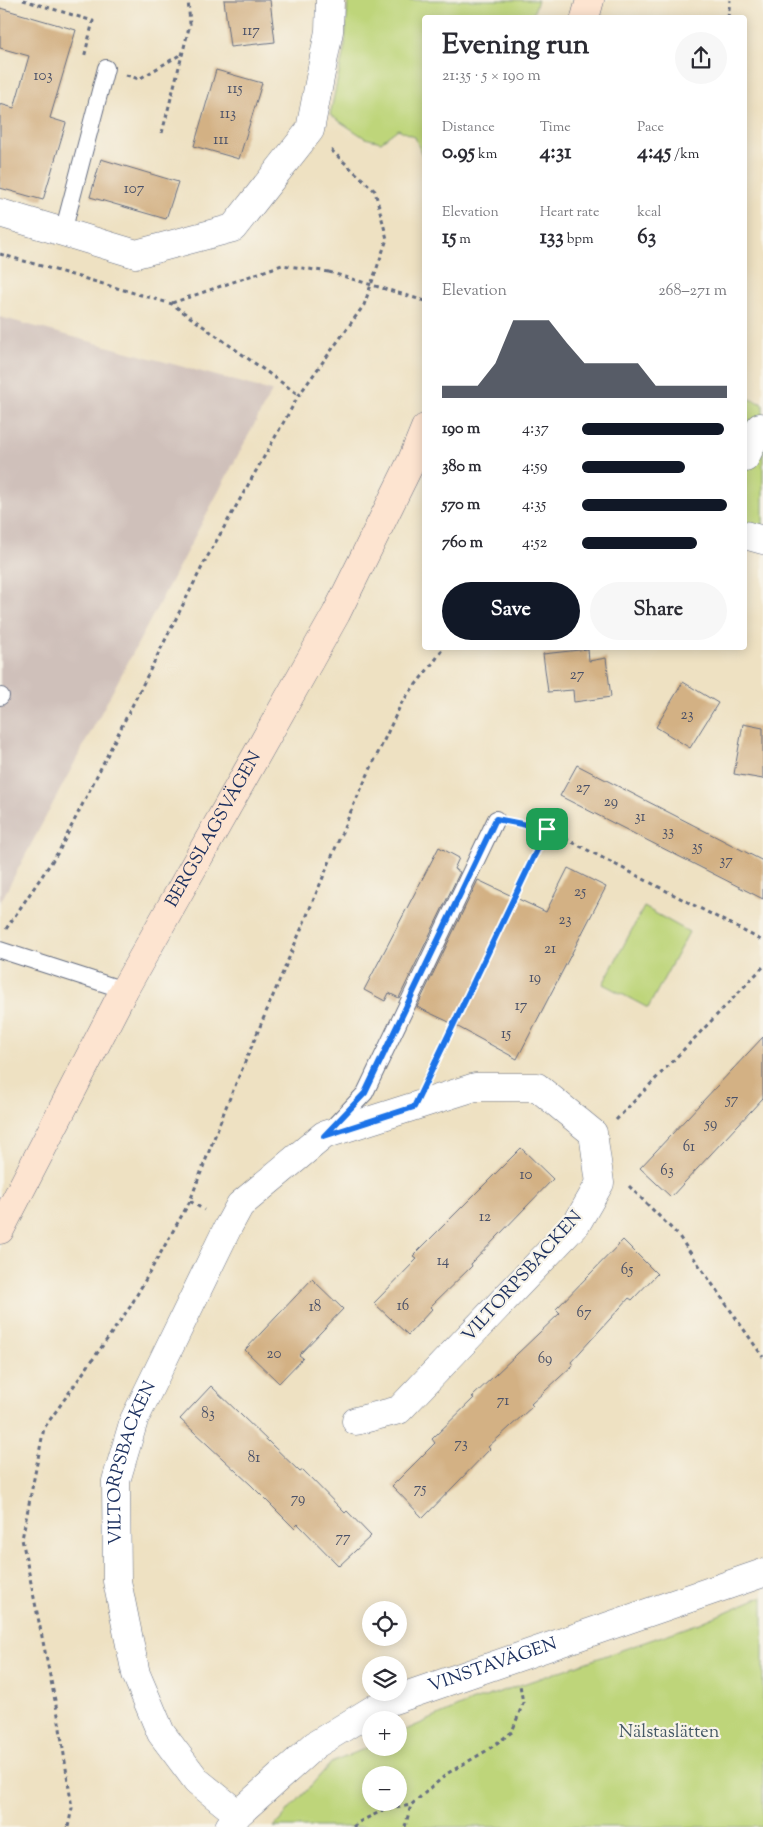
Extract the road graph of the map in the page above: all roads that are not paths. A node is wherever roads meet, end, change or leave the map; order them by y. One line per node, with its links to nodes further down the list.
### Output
1 (330, 0): 6 (street)
2 (590, 0): 3 (main road)
3 (586, 15)
4 (106, 68): 6 (lane)
5 (0, 214): 6 (street)
6 (63, 232)
7 (763, 429): 9 (street)
8 (422, 435): 14 (main road, BERGSLAGSVÄGEN)
9 (747, 454)
10 (747, 536): 11 (street)
11 (763, 540)
12 (496, 819): 15 (lane, VILTORPSBACKEN)
13 (0, 950): 14 (lane)
14 (124, 990): 16 (main road, BERGSLAGSVÄGEN)
15 (324, 1136): 17 (street, VILTORPSBACKEN); 19 (street, VILTORPSBACKEN)
16 (0, 1230)
17 (356, 1421)
18 (763, 1573): 19 (street, VINSTAVÄGEN)
19 (233, 1820)

